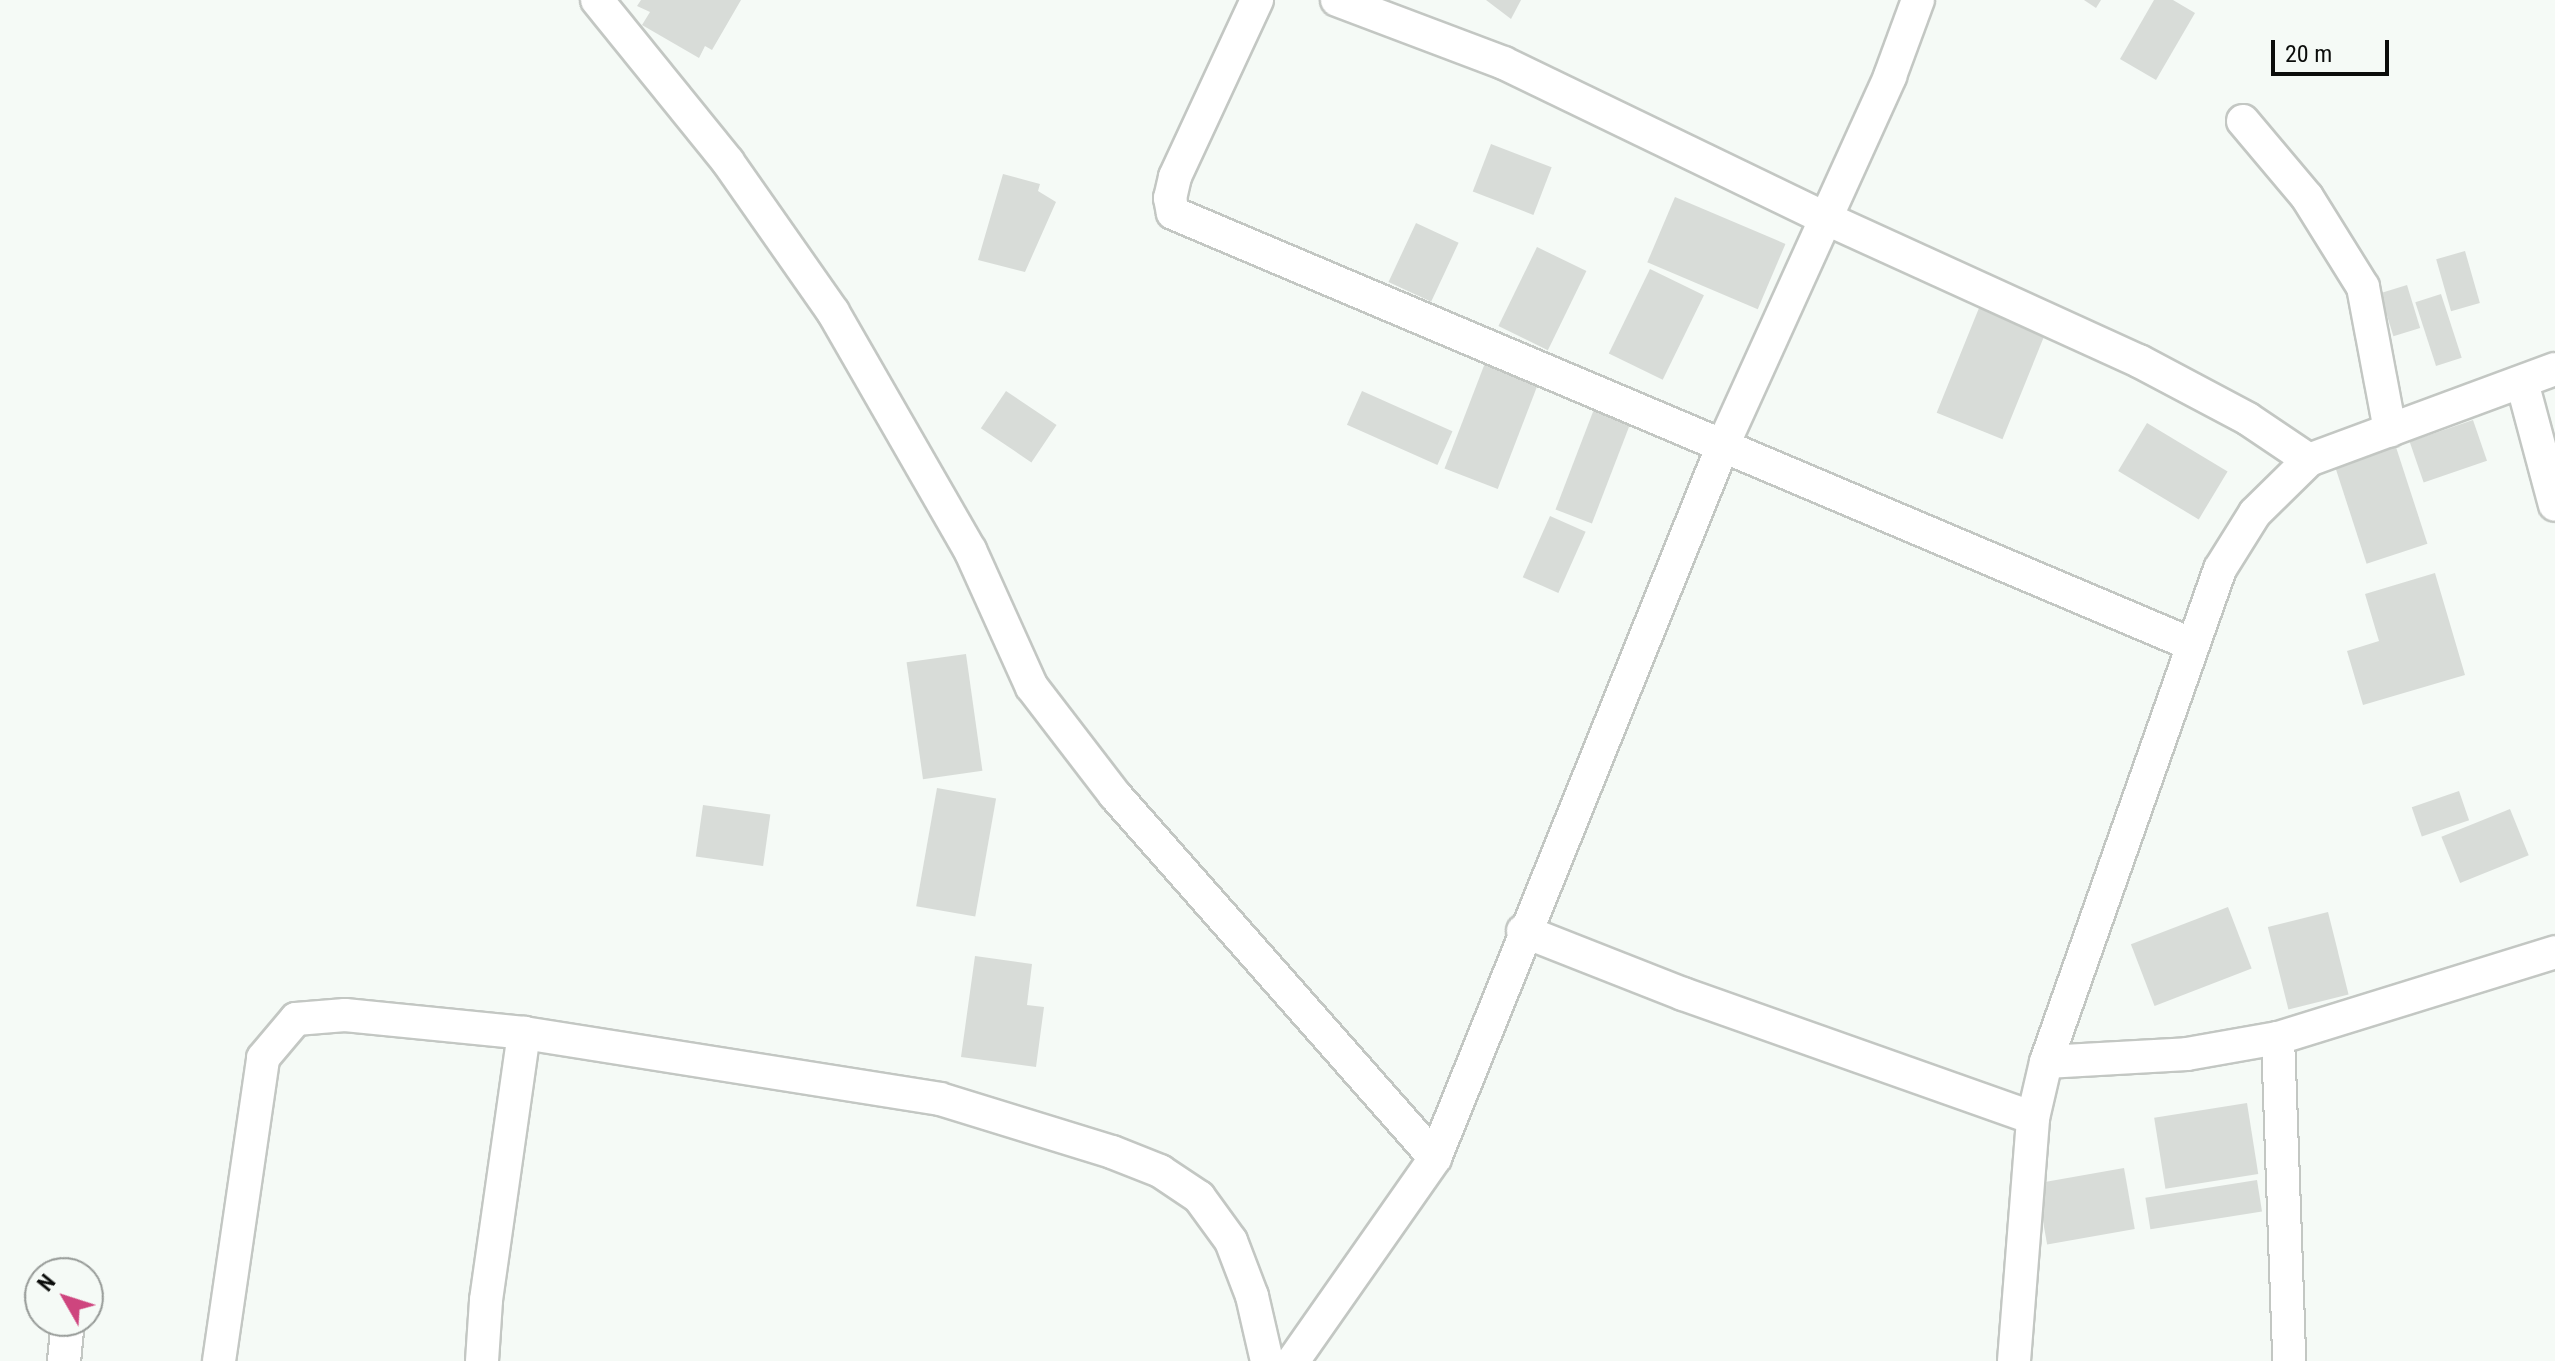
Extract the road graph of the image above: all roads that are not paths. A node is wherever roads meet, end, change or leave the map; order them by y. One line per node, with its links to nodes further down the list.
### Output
1 (597, 0): 20 (street)
2 (1257, 0): 10 (street)
3 (1337, 0): 6 (street)
4 (1918, 0): 6 (street)
5 (2243, 121): 9 (street)
6 (1825, 218): 10 (street); 11 (street)
7 (2555, 369): 8 (street)
8 (2522, 382): 9 (street); 12 (street)
9 (2390, 430): 11 (street)
10 (1723, 445): 13 (street); 14 (street)
11 (2309, 460): 13 (street)
12 (2555, 505)
13 (2191, 644): 18 (street)
14 (1523, 931): 19 (street); 20 (street)
15 (2555, 952): 17 (street)
16 (524, 1033): 23 (street); 24 (street); 25 (street)
17 (2278, 1038): 18 (street); 28 (street)
18 (2046, 1062): 19 (street)
19 (2033, 1118): 27 (street)
20 (1435, 1158): 26 (street)
21 (66, 1337): 22 (street)
22 (64, 1361)
23 (219, 1361)
24 (482, 1361)
25 (1267, 1361)
26 (1293, 1361)
27 (2014, 1361)
28 (2289, 1361)

